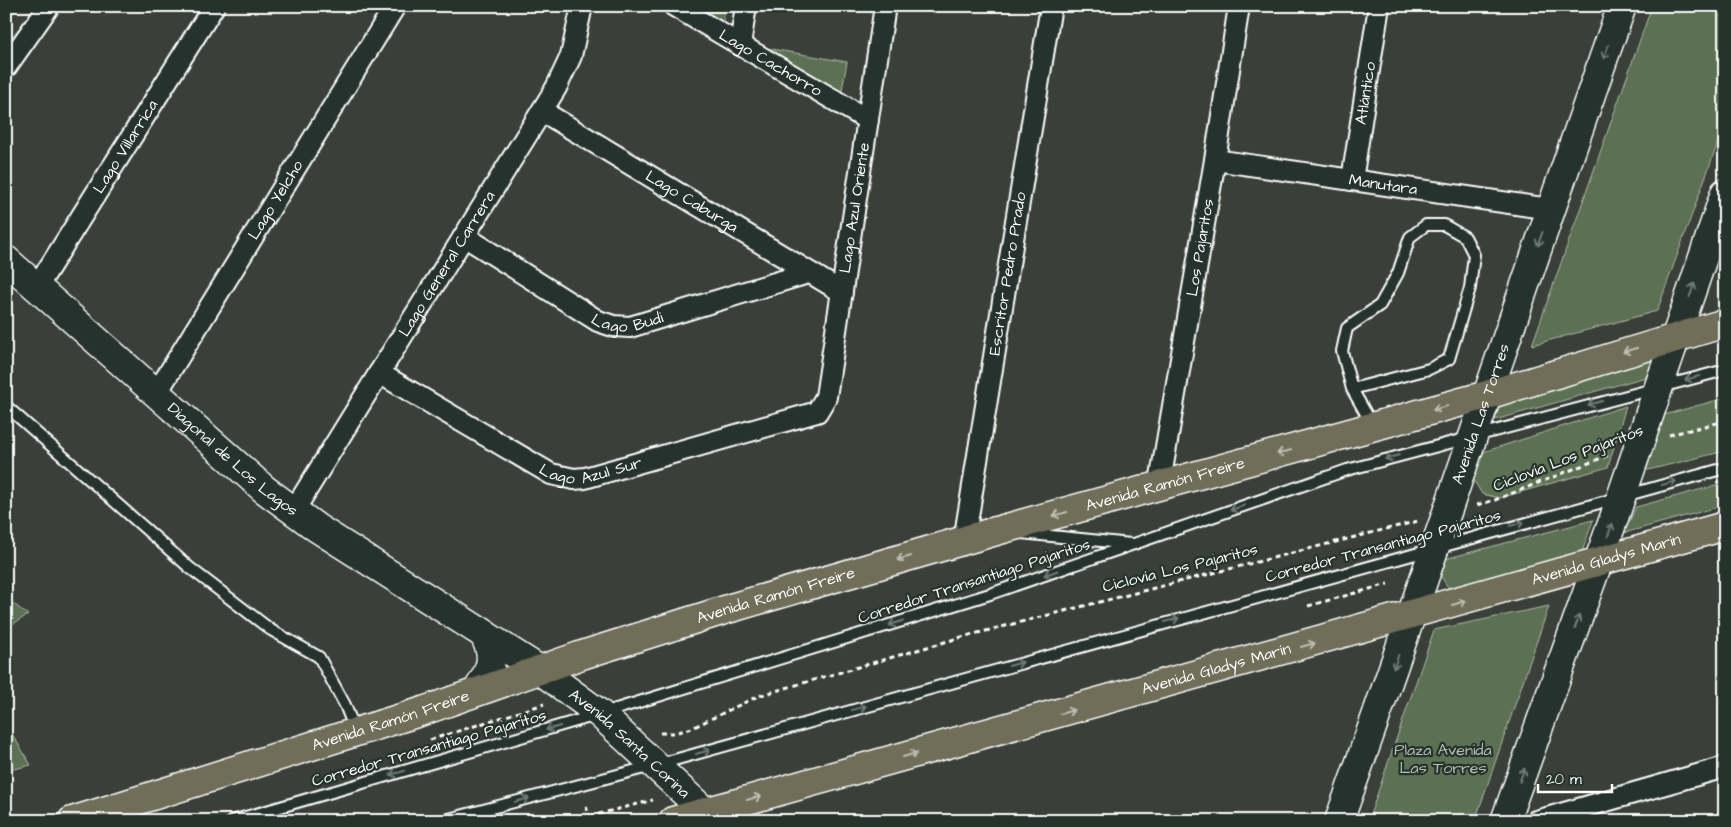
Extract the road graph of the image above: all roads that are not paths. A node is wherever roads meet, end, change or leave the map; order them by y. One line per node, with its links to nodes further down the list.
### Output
1 (49, 6): 13 (street)
2 (214, 6): 23 (street, Lago Villarrica)
3 (395, 6): 31 (street, Lago Yelcho)
4 (582, 6): 14 (street, Lago General Carrera)
5 (674, 6): 12 (street, Lago Cachorro)
6 (746, 6): 12 (street)
7 (886, 6): 15 (street, Lago Azul Oriente)
8 (1051, 6): 43 (street, Escritor Pedro Prado)
9 (1239, 6): 16 (street, Los Pajaritos)
10 (1379, 6): 17 (street, Atlántico)
11 (1622, 6): 19 (street, Avenida Las Torres, one-way to 19)
12 (740, 45): 15 (street, Lago Cachorro)
13 (6, 67)
14 (542, 111): 20 (street, Lago General Carrera); 22 (street, Lago Caburga)
15 (868, 120): 24 (street, Lago Azul Oriente)
16 (1215, 160): 17 (street, Manutara); 38 (street, Los Pajaritos)
17 (1352, 180): 19 (street, Manutara)
18 (1725, 192): 26 (street, one-way to 18)
19 (1550, 208): 32 (street, Avenida Las Torres, one-way to 32)
20 (464, 236): 22 (street, Lago Budi); 28 (street, Lago General Carrera)
21 (6, 260): 23 (street, Diagonal de Los Lagos)
22 (808, 273): 24 (street, Lago Caburga)
23 (37, 287): 31 (street, Diagonal de Los Lagos)
24 (842, 292): 34 (street, Lago Azul Oriente)
25 (1725, 323): 26 (main road)
26 (1676, 336): 29 (street); 32 (main road, one-way to 32)
27 (1725, 370): 29 (lane, Corredor Transantiago Pajaritos, one-way to 29)
28 (379, 373): 34 (street, Lago Azul Sur); 40 (street, Lago General Carrera)
29 (1659, 386): 36 (lane, Corredor Transantiago Pajaritos, one-way to 36); 39 (street)
30 (1352, 389): 30 (lane); 35 (lane)
31 (156, 394): 40 (street, Diagonal de Los Lagos)
32 (1487, 395): 35 (main road, Avenida Ramón Freire, one-way to 35); 36 (street, Avenida Las Torres)
33 (6, 406): 52 (lane)
34 (821, 408)
35 (1373, 426): 38 (main road, Avenida Ramón Freire, one-way to 38)
36 (1472, 436): 44 (lane, Corredor Transantiago Pajaritos, one-way to 44); 45 (street, Avenida Las Torres)
37 (1725, 468): 39 (lane, Corredor Transantiago Pajaritos, one-way to 37)
38 (1159, 488): 42 (main road, Avenida Ramón Freire, one-way to 42)
39 (1622, 496): 45 (lane, Corredor Transantiago Pajaritos, one-way to 39); 46 (street, one-way to 39)
40 (293, 512): 48 (street, Diagonal de Los Lagos)
41 (1725, 526): 46 (main road, Avenida Gladys Marín)
42 (996, 532): 43 (main road, Avenida Ramón Freire); 44 (lane)
43 (964, 541): 49 (main road, Avenida Ramón Freire, one-way to 49)
44 (1135, 544): 51 (lane, Corredor Transantiago Pajaritos, one-way to 51)
45 (1436, 546): 47 (street, Avenida Las Torres); 53 (lane, Corredor Transantiago Pajaritos, one-way to 45)
46 (1598, 563): 47 (main road, Avenida Gladys Marín, one-way to 46); 61 (street, one-way to 46)
47 (1412, 616): 55 (main road, Avenida Gladys Marín, one-way to 47); 60 (street, Avenida Las Torres, one-way to 60)
48 (482, 631): 49 (street, Diagonal de Los Lagos); 50 (street)
49 (540, 670): 50 (main road, Avenida Ramón Freire); 51 (street, Avenida Santa Corina)
50 (477, 691): 52 (main road, Avenida Ramón Freire)
51 (600, 714): 53 (street, Avenida Santa Corina); 57 (lane, Corredor Transantiago Pajaritos, one-way to 57)
52 (356, 732): 56 (main road, Avenida Ramón Freire)
53 (656, 765): 55 (street, Avenida Santa Corina); 58 (lane, Corredor Transantiago Pajaritos, one-way to 53)
54 (1725, 767): 62 (street)
55 (711, 816): 59 (main road, Avenida Gladys Marín)
56 (72, 821)
57 (232, 821)
58 (441, 821)
59 (673, 821)
60 (1339, 821)
61 (1505, 821)
62 (1536, 821)

